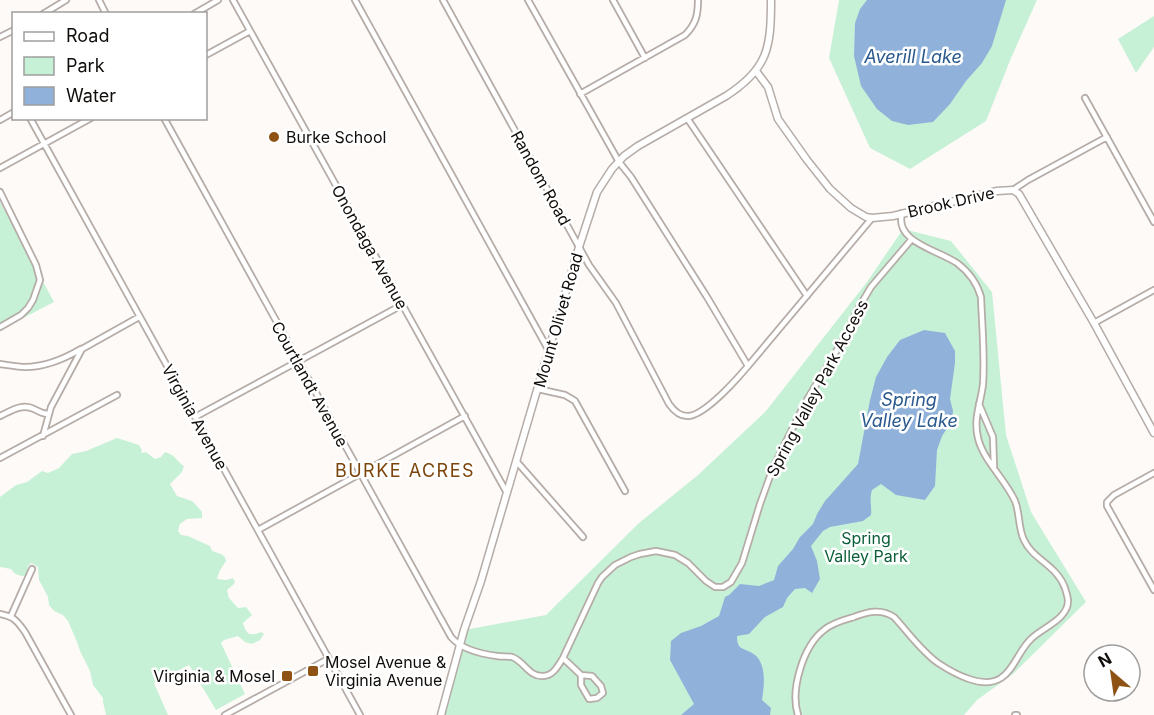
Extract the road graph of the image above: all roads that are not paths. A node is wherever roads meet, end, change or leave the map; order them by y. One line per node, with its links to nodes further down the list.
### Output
1 (66, 0): 10 (street)
2 (218, 0): 11 (street)
3 (233, 0): 12 (street, Onondaga Avenue)
4 (355, 0): 40 (street)
5 (443, 0): 32 (street, Random Road)
6 (528, 0): 16 (street)
7 (613, 0): 14 (street)
8 (698, 0): 14 (street)
9 (771, 0): 15 (street, Mount Olivet Road)
10 (47, 12)
11 (197, 12)
12 (250, 31): 13 (street); 35 (street, Onondaga Avenue)
13 (207, 54)
14 (645, 58): 16 (street)
15 (756, 71): 18 (street, Mount Olivet Road); 29 (street)
16 (580, 94): 24 (street)
17 (1085, 98): 22 (street)
18 (687, 118): 24 (street, Mount Olivet Road); 34 (street)
19 (31, 120): 23 (street, Virginia Avenue)
20 (87, 120): 23 (street)
21 (165, 120): 41 (street, Courtlandt Avenue)
22 (1107, 137): 26 (street); 30 (street)
23 (44, 144): 25 (street); 36 (street, Virginia Avenue)
24 (619, 162): 32 (street, Mount Olivet Road); 43 (street)
25 (0, 168)
26 (1012, 190): 28 (street, Brook Drive); 37 (street, Brook Drive)
27 (0, 192): 38 (street)
28 (902, 213): 29 (street, Brook Drive); 31 (street)
29 (872, 218): 34 (street)
30 (1154, 222)
31 (911, 240): 46 (street); 67 (street, Spring Valley Park Access)
32 (579, 247): 40 (street, Mount Olivet Road); 43 (street, Random Road)
33 (1154, 290): 37 (street)
34 (807, 296): 43 (street)
35 (402, 304): 41 (street); 49 (street, Onondaga Avenue)
36 (139, 317): 39 (street); 50 (street, Virginia Avenue)
37 (1094, 323): 51 (street, Brook Drive)
38 (0, 327)
39 (82, 349): 42 (street); 47 (street)
40 (549, 351): 44 (street, Mount Olivet Road)
41 (298, 361): 50 (street); 57 (street, Courtlandt Avenue)
42 (0, 364)
43 (748, 366)
44 (538, 389): 54 (street, Mount Olivet Road); 58 (street)
45 (117, 395): 52 (street)
46 (979, 404): 55 (street); 55 (street)
47 (48, 414): 48 (street); 52 (street)
48 (0, 416)
49 (465, 416): 57 (street); 59 (street, Onondaga Avenue)
50 (195, 417): 60 (street, Virginia Avenue)
51 (1154, 433)
52 (42, 436): 53 (street)
53 (0, 458)
54 (517, 462): 59 (street, Mount Olivet Road); 61 (street)
55 (994, 467): 74 (street)
56 (1154, 473): 63 (street)
57 (360, 474): 60 (street); 66 (street, Courtlandt Avenue)
58 (625, 491)
59 (507, 493): 66 (street, Mount Olivet Road)
60 (258, 530): 68 (street, Virginia Avenue)
61 (582, 537)
62 (32, 569): 65 (street)
63 (1154, 590)
64 (0, 614): 65 (street)
65 (11, 616): 70 (street)
66 (461, 646): 67 (street, Spring Valley Park Access); 73 (street, Mount Olivet Road)
67 (563, 658): 69 (street)
68 (328, 659): 71 (street); 72 (street, Virginia Avenue)
69 (581, 675): 69 (street)
70 (71, 715)
71 (225, 715)
72 (360, 715)
73 (441, 715)
74 (798, 715)

